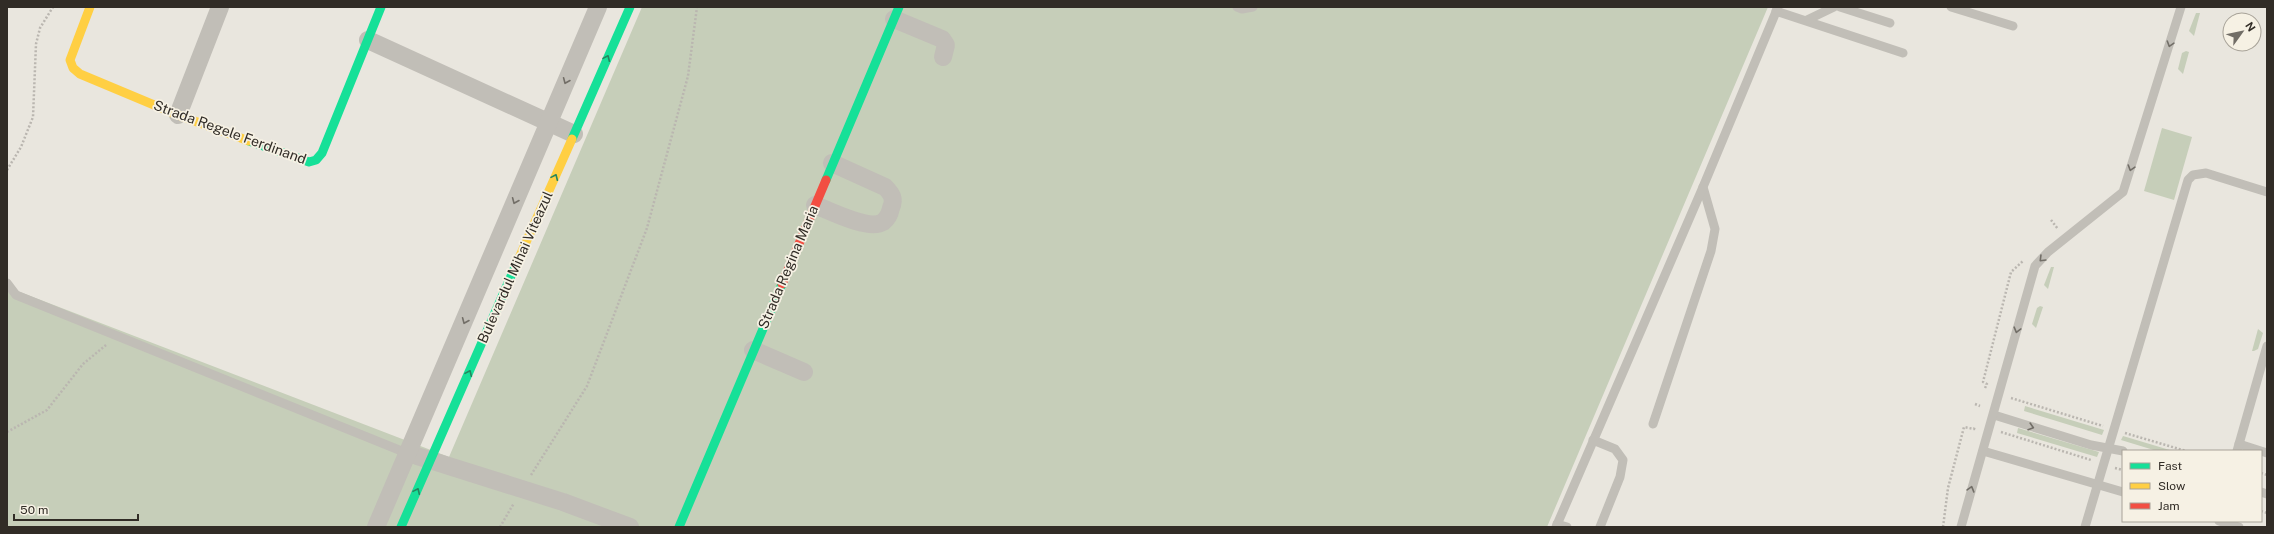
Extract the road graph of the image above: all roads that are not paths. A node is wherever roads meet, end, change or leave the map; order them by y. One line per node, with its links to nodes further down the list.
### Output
1 (90, 7): 20 (street, Strada Regele Ferdinand)
2 (220, 7): 20 (street)
3 (381, 7): 17 (street, Strada Regele Ferdinand)
4 (598, 7): 21 (street, Bulevardul Mihai Viteazul, one-way to 21)
5 (630, 7): 22 (street, Bulevardul Mihai Viteazul, one-way to 5)
6 (1237, 7): 7 (lane)
7 (1253, 7)
8 (1834, 7): 14 (lane)
9 (1840, 7): 15 (lane)
10 (1951, 7): 16 (lane)
11 (2181, 7): 33 (lane, one-way to 33)
12 (1777, 9): 14 (lane); 24 (lane)
13 (896, 13): 19 (street); 23 (street, Strada Regina Maria)
14 (1807, 20): 18 (lane)
15 (1890, 22)
16 (2013, 26)
17 (368, 40): 20 (street, Strada Regele Ferdinand); 21 (street)
18 (1903, 53)
19 (943, 57)
20 (178, 115)
21 (548, 122): 22 (street); 41 (street, Bulevardul Mihai Viteazul, one-way to 41)
22 (574, 134): 42 (street, Bulevardul Mihai Viteazul, one-way to 22)
23 (832, 163): 26 (street, Strada Regina Maria); 26 (street)
24 (1703, 187): 34 (lane); 35 (lane)
25 (2267, 192): 36 (lane)
26 (814, 205): 29 (street, Strada Regina Maria)
27 (7, 283): 41 (lane)
28 (2267, 346): 31 (lane)
29 (753, 350): 30 (street); 50 (street, Strada Regina Maria)
30 (804, 372)
31 (2257, 378): 32 (lane); 37 (lane)
32 (2267, 381)
33 (1994, 415): 36 (lane, one-way to 36); 39 (lane)
34 (1654, 424)
35 (1593, 440): 46 (lane); 52 (lane)
36 (2109, 447): 40 (lane); 43 (lane)
37 (2238, 448): 38 (lane)
38 (2250, 450)
39 (1982, 451): 43 (lane); 53 (lane, one-way to 39)
40 (2122, 451)
41 (409, 454): 42 (street); 47 (street, Bulevardul Mihai Viteazul)
42 (432, 459): 48 (street, Bulevardul Mihai Viteazul, one-way to 42); 49 (street)
43 (2097, 484): 44 (lane); 54 (lane)
44 (2122, 492)
45 (2222, 522): 55 (lane)
46 (1557, 526): 51 (lane)
47 (376, 527)
48 (400, 527)
49 (630, 527)
50 (679, 527)
51 (1567, 527)
52 (1600, 527)
53 (1961, 527)
54 (2085, 527)
55 (2239, 527)

